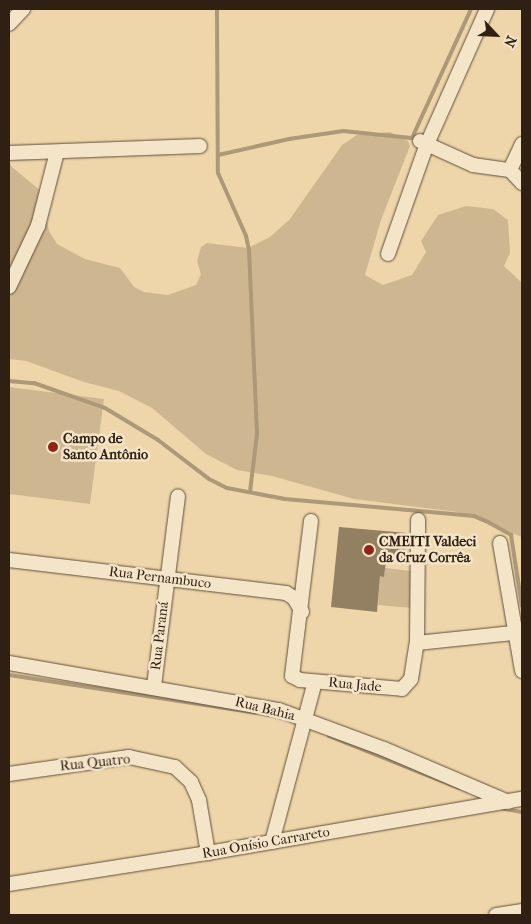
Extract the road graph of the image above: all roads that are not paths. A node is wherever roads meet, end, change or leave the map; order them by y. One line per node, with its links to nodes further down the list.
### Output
1 (23, 9): 3 (street)
2 (487, 9): 4 (street)
3 (9, 24)
4 (423, 142): 9 (street); 11 (street)
5 (522, 144): 9 (street)
6 (200, 146): 7 (street)
7 (57, 152): 8 (street); 12 (street)
8 (9, 153)
9 (510, 170): 10 (street)
10 (522, 183)
11 (388, 254)
12 (9, 287)
13 (178, 497): 18 (street, Rua Paraná)
14 (312, 520): 19 (street, Rua Jade)
15 (418, 520): 21 (street, Rua Jade)
16 (500, 543): 20 (street)
17 (9, 560): 18 (street, Rua Pernambuco)
18 (168, 578): 19 (street, Rua Pernambuco); 25 (street, Rua Paraná)
19 (302, 612): 24 (street, Rua Jade)
20 (519, 632): 21 (street); 23 (street)
21 (417, 643): 24 (street, Rua Jade)
22 (9, 663): 25 (street, Rua Bahia)
23 (522, 671)
24 (315, 682): 26 (street)
25 (154, 686): 26 (street, Rua Bahia)
26 (305, 719): 29 (street, Rua Bahia); 30 (street)
27 (9, 774): 31 (street, Rua Quatro)
28 (522, 798): 29 (street, Rua Onísio Carrareto)
29 (506, 802): 30 (street, Rua Onísio Carrareto)
30 (272, 842): 31 (street, Rua Onísio Carrareto)
31 (208, 853): 32 (street, Rua Onísio Carrareto)
32 (9, 884)
33 (522, 911): 34 (street)
34 (496, 915)

